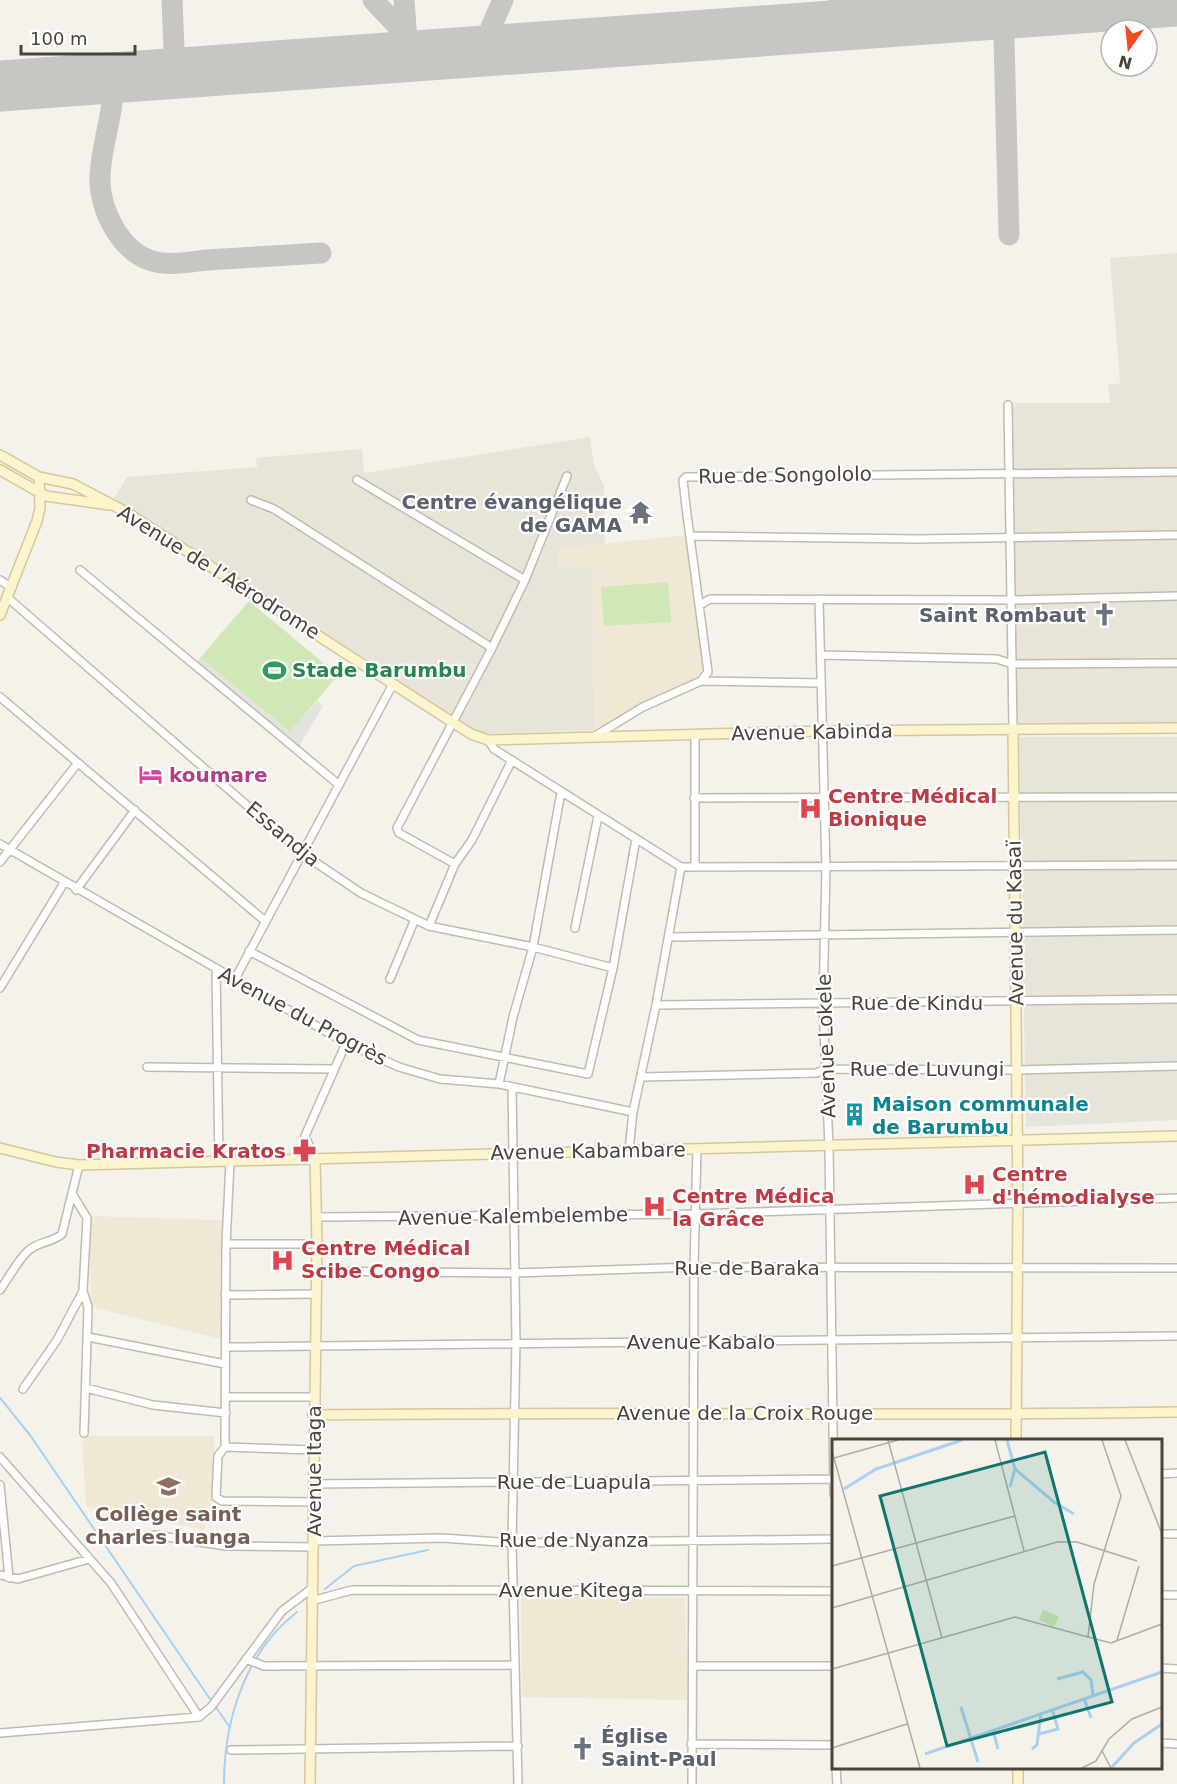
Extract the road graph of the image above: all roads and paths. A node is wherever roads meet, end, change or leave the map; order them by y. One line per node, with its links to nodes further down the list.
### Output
1 (1008, 405): 4 (street, Avenue du Kasaï)
2 (0, 455): 7 (street, Avenue de l’Aérodrome)
3 (0, 470): 9 (street)
4 (1010, 472): 5 (street, Rue de Songololo); 13 (street, Rue de Songololo); 14 (street, Avenue du Kasaï)
5 (1177, 472)
6 (567, 476): 17 (street)
7 (39, 477): 9 (street); 11 (street, Avenue de l’Aérodrome)
8 (357, 480): 17 (street)
9 (39, 492): 11 (street); 18 (street)
10 (251, 500): 25 (street)
11 (114, 505): 31 (street, Avenue de l’Aérodrome)
12 (1177, 535): 14 (street)
13 (691, 536): 14 (street); 23 (street, Rue de Songololo)
14 (1010, 537): 22 (street, Avenue du Kasaï)
15 (80, 570): 42 (street)
16 (0, 580): 18 (street)
17 (525, 580): 25 (street)
18 (12, 588): 20 (street)
19 (1177, 596): 22 (street)
20 (9, 598): 24 (street); 53 (street, Essandja)
21 (819, 599): 22 (street); 23 (street); 26 (street, Avenue Lokele)
22 (1012, 600): 28 (street, Avenue du Kasaï)
23 (700, 605): 29 (street, Rue de Songololo)
24 (0, 615)
25 (492, 648): 33 (street)
26 (821, 656): 28 (street); 30 (street, Avenue Lokele)
27 (1177, 663): 28 (street)
28 (1011, 664): 35 (street, Avenue du Kasaï)
29 (700, 681): 30 (street); 38 (street)
30 (821, 683): 36 (street, Avenue Lokele)
31 (393, 684): 33 (street, Avenue de l’Aérodrome); 42 (street)
32 (0, 697): 41 (street)
33 (452, 722): 39 (street, Avenue Kabinda); 55 (street)
34 (1177, 728): 35 (street, Avenue Kabinda)
35 (1013, 729): 36 (street, Avenue Kabinda); 46 (street, Avenue du Kasaï)
36 (822, 731): 37 (street, Avenue Kabinda); 47 (street, Avenue Lokele)
37 (695, 735): 38 (street, Avenue Kabinda); 45 (street)
38 (595, 736): 39 (street, Avenue Kabinda)
39 (488, 740): 40 (street)
40 (512, 760): 43 (street); 55 (street)
41 (77, 764): 48 (street); 52 (street)
42 (338, 784): 53 (street)
43 (561, 792): 49 (street); 71 (street)
44 (1177, 797): 46 (street)
45 (694, 798): 47 (street); 59 (street)
46 (1013, 798): 47 (street); 57 (street, Avenue du Kasaï)
47 (823, 799): 60 (street, Avenue Lokele)
48 (135, 810): 62 (street); 64 (street)
49 (598, 816): 50 (street); 66 (street)
50 (636, 839): 58 (street); 73 (street)
51 (0, 844): 52 (street, Avenue du Progrès)
52 (9, 849): 54 (street); 61 (street, Avenue du Progrès)
53 (303, 854): 63 (street, Essandja); 64 (street)
54 (0, 862)
55 (455, 864): 65 (street)
56 (1177, 865): 57 (street)
57 (1014, 866): 60 (street); 68 (street, Avenue du Kasaï)
58 (681, 867): 59 (street); 70 (street)
59 (695, 867): 60 (street)
60 (826, 868): 69 (street, Avenue Lokele)
61 (64, 883): 62 (street, Avenue du Progrès); 77 (street)
62 (76, 890): 74 (street, Avenue du Progrès)
63 (415, 919): 65 (street, Essandja); 76 (street)
64 (265, 921): 72 (street)
65 (429, 926): 71 (street, Essandja)
66 (575, 928)
67 (1177, 930): 68 (street)
68 (1015, 932): 69 (street); 79 (street, Avenue du Kasaï)
69 (825, 934): 70 (street); 80 (street, Avenue Lokele)
70 (669, 937): 81 (street)
71 (532, 947): 73 (street, Essandja); 83 (street)
72 (249, 951): 75 (street); 83 (street)
73 (612, 968): 83 (street)
74 (216, 969): 75 (street, Avenue du Progrès); 84 (street)
75 (235, 979): 82 (street, Avenue du Progrès)
76 (390, 979)
77 (0, 988)
78 (1177, 999): 79 (street, Rue de Kindu)
79 (1016, 1002): 80 (street, Rue de Kindu); 89 (street, Avenue du Kasaï)
80 (823, 1004): 81 (street, Rue de Kindu); 88 (street, Avenue Lokele)
81 (656, 1005): 90 (street)
82 (346, 1043): 87 (street); 91 (street, Avenue du Progrès)
83 (504, 1058): 91 (street)
84 (218, 1066): 86 (street); 87 (street); 102 (street)
85 (1177, 1066): 89 (street, Rue de Luvungi)
86 (147, 1067)
87 (334, 1069): 101 (street)
88 (826, 1069): 89 (street, Rue de Luvungi); 90 (street, Rue de Luvungi); 96 (street, Avenue Lokele)
89 (1015, 1070): 95 (street, Avenue du Kasaï)
90 (642, 1077): 93 (street)
91 (499, 1084): 92 (street, Avenue du Progrès)
92 (512, 1087): 93 (street, Avenue du Progrès); 100 (street)
93 (633, 1112): 99 (street)
94 (1177, 1136): 95 (street, Avenue Kabambare)
95 (1017, 1142): 96 (street, Avenue Kabambare); 107 (street, Avenue du Kasaï)
96 (829, 1146): 98 (street, Avenue Kabambare); 108 (street, Avenue Lokele)
97 (0, 1148): 104 (street, Avenue Kabambare)
98 (697, 1149): 99 (street, Avenue Kabambare); 109 (street)
99 (629, 1150): 100 (street, Avenue Kabambare)
100 (513, 1153): 101 (street, Avenue Kabambare); 110 (street)
101 (315, 1159): 103 (street, Avenue Kabambare); 111 (street, Avenue Itaga)
102 (219, 1162): 103 (street, Avenue Kabambare); 104 (street, Avenue Kabambare)
103 (230, 1162): 112 (street)
104 (79, 1165): 105 (street)
105 (73, 1195): 120 (street); 121 (street)
106 (1177, 1198): 107 (street, Avenue Kalembelembe)
107 (1018, 1202): 108 (street, Avenue Kalembelembe); 117 (street, Avenue du Kasaï)
108 (830, 1209): 109 (street, Avenue Kalembelembe); 115 (street, Avenue Lokele)
109 (695, 1214): 110 (street, Avenue Kalembelembe); 114 (street)
110 (514, 1216): 111 (street, Avenue Kalembelembe); 119 (street)
111 (316, 1217): 113 (street, Avenue Itaga)
112 (226, 1244): 113 (street); 123 (street)
113 (317, 1244): 118 (street, Avenue Itaga)
114 (694, 1267): 115 (street, Rue de Baraka); 119 (street, Rue de Baraka); 129 (street)
115 (831, 1268): 117 (street, Rue de Baraka); 127 (street, Avenue Lokele)
116 (1177, 1268): 117 (street, Rue de Baraka)
117 (1018, 1269): 126 (street, Avenue du Kasaï)
118 (316, 1271): 119 (street, Rue de Baraka); 122 (street, Avenue Itaga)
119 (514, 1273): 128 (street)
120 (0, 1290)
121 (83, 1291): 125 (street); 134 (street)
122 (316, 1294): 123 (street); 130 (street, Avenue Itaga)
123 (225, 1295): 131 (street)
124 (1177, 1336): 126 (street, Avenue Kabalo)
125 (88, 1337): 132 (street); 133 (street)
126 (1016, 1338): 127 (street, Avenue Kabalo); 142 (street, Avenue du Kasaï)
127 (830, 1340): 129 (street, Avenue Kabalo); 141 (street, Avenue Lokele)
128 (516, 1342): 129 (street, Avenue Kabalo); 130 (street, Avenue Kabalo); 137 (street)
129 (694, 1343): 140 (street)
130 (315, 1345): 131 (street, Avenue Kabalo); 136 (street, Avenue Itaga)
131 (226, 1347): 132 (street)
132 (225, 1364): 135 (street)
133 (86, 1388): 139 (street); 144 (street)
134 (23, 1389)
135 (226, 1397): 136 (street); 139 (street)
136 (313, 1397): 143 (street, Avenue Itaga)
137 (513, 1412): 140 (street, Avenue de la Croix Rouge); 143 (street, Avenue de la Croix Rouge); 154 (street)
138 (1177, 1412): 142 (street, Avenue de la Croix Rouge)
139 (226, 1413): 147 (street)
140 (694, 1413): 141 (street, Avenue de la Croix Rouge); 153 (street)
141 (831, 1414): 142 (street, Avenue de la Croix Rouge); 146 (street, Avenue Lokele)
142 (1016, 1414): 145 (street, Avenue du Kasaï)
143 (313, 1415): 148 (street, Avenue Itaga)
144 (84, 1433)
145 (1016, 1439)
146 (832, 1446)
147 (225, 1447): 148 (street); 157 (street)
148 (313, 1450): 155 (street, Avenue Itaga)
149 (0, 1457): 163 (street)
150 (1177, 1473): 151 (street)
151 (1162, 1474)
152 (832, 1479): 153 (street, Rue de Luapula)
153 (694, 1481): 154 (street, Rue de Luapula); 160 (street)
154 (513, 1482): 155 (street, Rue de Luapula); 161 (street)
155 (314, 1484): 157 (street, Avenue Itaga)
156 (0, 1485): 165 (street)
157 (314, 1502): 162 (street, Avenue Itaga)
158 (154, 1535): 162 (street, Rue de Nyanza)
159 (832, 1539): 160 (street, Rue de Nyanza)
160 (695, 1540): 161 (street, Rue de Nyanza); 167 (street)
161 (512, 1543): 162 (street, Rue de Nyanza); 168 (street)
162 (314, 1544): 166 (street, Avenue Itaga)
163 (89, 1559): 165 (street); 178 (street)
164 (0, 1575): 165 (street)
165 (9, 1578)
166 (311, 1589): 170 (street, Avenue Itaga); 171 (street)
167 (694, 1590): 168 (street, Avenue Kitega); 169 (street, Avenue Kitega); 174 (street)
168 (513, 1591): 170 (street, Avenue Kitega); 173 (street)
169 (832, 1591)
170 (311, 1601): 172 (street, Avenue Itaga)
171 (248, 1660): 172 (street); 178 (street)
172 (310, 1664): 173 (street); 185 (street, Avenue Itaga)
173 (514, 1665): 184 (street)
174 (693, 1666): 175 (street); 181 (street)
175 (832, 1666)
176 (1162, 1668): 177 (street)
177 (1177, 1669)
178 (199, 1717): 179 (street)
179 (0, 1733)
180 (1162, 1743): 182 (street)
181 (691, 1744): 183 (street); 190 (street)
182 (1177, 1744)
183 (832, 1745)
184 (518, 1746): 185 (street); 189 (street)
185 (310, 1748): 186 (street); 188 (street, Avenue Itaga)
186 (231, 1750)
187 (836, 1769): 191 (street)
188 (310, 1784)
189 (518, 1784)
190 (692, 1784)
191 (837, 1784)

